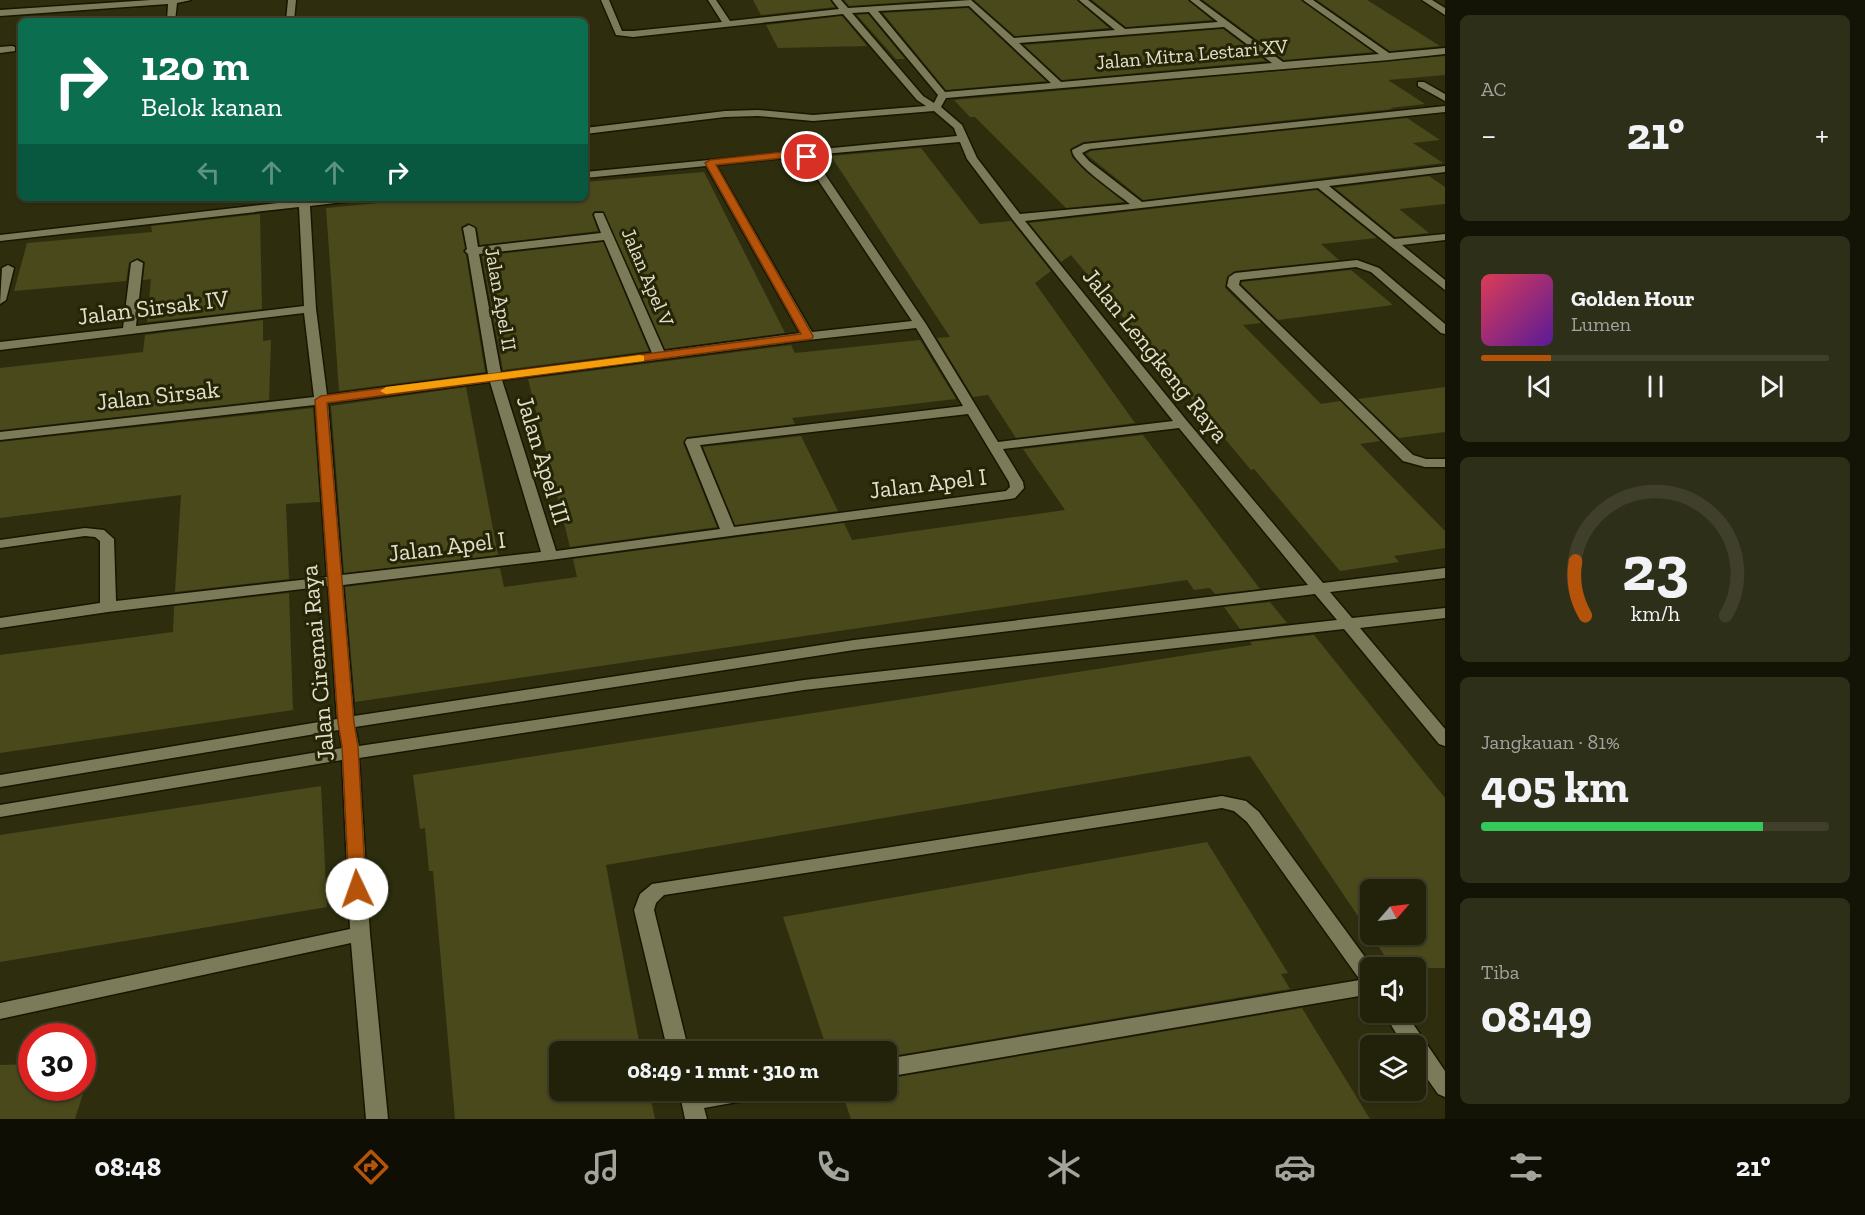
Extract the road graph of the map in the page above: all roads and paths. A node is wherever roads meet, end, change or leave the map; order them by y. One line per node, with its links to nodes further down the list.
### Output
1 (173, 0): 2 (street); 15 (street); 16 (street)
2 (187, 0)
3 (292, 0): 17 (street)
4 (604, 0): 18 (street)
5 (712, 0): 18 (street)
6 (836, 0): 13 (street, Jalan Lengkeng Raya)
7 (1083, 0): 20 (street)
8 (1194, 0): 19 (street)
9 (1307, 0): 25 (street)
10 (1427, 0): 14 (street)
11 (970, 1): 12 (street); 21 (street)
12 (872, 10): 13 (street); 29 (street)
13 (845, 11): 18 (street); 31 (street, Jalan Lengkeng Raya)
14 (1445, 12)
15 (0, 13)
16 (171, 18)
17 (290, 18)
18 (728, 24)
19 (1226, 24): 20 (street); 26 (street)
20 (1123, 32): 21 (street)
21 (1013, 41): 27 (street)
22 (12, 49): 23 (street)
23 (0, 50)
24 (1445, 51): 25 (street, Jalan Mitra Lestari XV)
25 (1389, 57): 26 (street, Jalan Mitra Lestari XV)
26 (1279, 64): 27 (street, Jalan Mitra Lestari XV)
27 (1057, 83): 29 (street, Jalan Mitra Lestari XV)
28 (1421, 84): 30 (street)
29 (943, 94): 31 (street)
30 (1445, 98)
31 (936, 108): 33 (street); 34 (street, Jalan Lengkeng Raya)
32 (1445, 109): 42 (street)
33 (588, 131)
34 (960, 133): 35 (street); 44 (street, Jalan Lengkeng Raya)
35 (805, 153): 36 (street); 56 (street, Jalan Apel I)
36 (710, 163): 38 (street); 59 (street)
37 (1445, 169): 39 (street)
38 (588, 175)
39 (1320, 185): 42 (street); 49 (street)
40 (323, 201): 41 (street)
41 (304, 203): 48 (street); 55 (street, Jalan Ciremai Raya)
42 (1140, 206): 44 (street)
43 (599, 215): 46 (street, Jalan Apel V)
44 (1017, 218): 65 (street, Jalan Lengkeng Raya)
45 (469, 228): 50 (street, Jalan Apel II)
46 (609, 236): 50 (street); 61 (street, Jalan Apel V)
47 (1445, 237): 49 (street)
48 (0, 238)
49 (1391, 243): 53 (street)
50 (471, 251): 62 (street, Jalan Apel II)
51 (137, 263): 58 (street)
52 (8, 268): 54 (street)
53 (1445, 286)
54 (0, 300)
55 (310, 309): 58 (street, Jalan Sirsak IV); 63 (street, Jalan Ciremai Raya)
56 (920, 324): 59 (street, Jalan Sirsak); 64 (street, Jalan Apel I)
57 (1445, 330): 68 (street)
58 (129, 331): 60 (street, Jalan Sirsak IV)
59 (808, 336): 61 (street, Jalan Sirsak)
60 (0, 346)
61 (660, 356): 62 (street, Jalan Sirsak)
62 (495, 377): 63 (street, Jalan Sirsak); 71 (street, Jalan Apel III)
63 (321, 400): 66 (street, Jalan Sirsak); 73 (street, Jalan Ciremai Raya)
64 (974, 409): 67 (street, Jalan Apel I); 69 (street)
65 (1182, 423): 67 (street); 74 (street, Jalan Lengkeng Raya)
66 (0, 436)
67 (995, 446): 69 (street, Jalan Apel I)
68 (1445, 463)
69 (729, 532): 71 (street, Jalan Apel I)
70 (0, 544): 75 (street)
71 (550, 556): 73 (street, Jalan Apel I)
72 (1445, 573): 74 (street)
73 (336, 583): 75 (street, Jalan Apel I); 79 (street, Jalan Ciremai Raya)
74 (1322, 591): 78 (street, Jalan Lengkeng Raya); 79 (street)
75 (108, 607): 77 (street, Jalan Apel I)
76 (1445, 614): 78 (street)
77 (0, 623)
78 (1348, 626): 79 (street); 80 (street, Jalan Lengkeng Raya)
79 (348, 738): 81 (street); 82 (street); 83 (street, Jalan Ciremai Raya)
80 (1445, 740)
81 (0, 781)
82 (0, 811)
83 (360, 934): 86 (street); 91 (street, Jalan Ciremai Raya)
84 (1360, 965): 88 (street)
85 (1360, 988): 89 (street)
86 (0, 1011)
87 (1401, 1023): 90 (street)
88 (676, 1041)
89 (897, 1066)
90 (1445, 1088)
91 (377, 1119)

